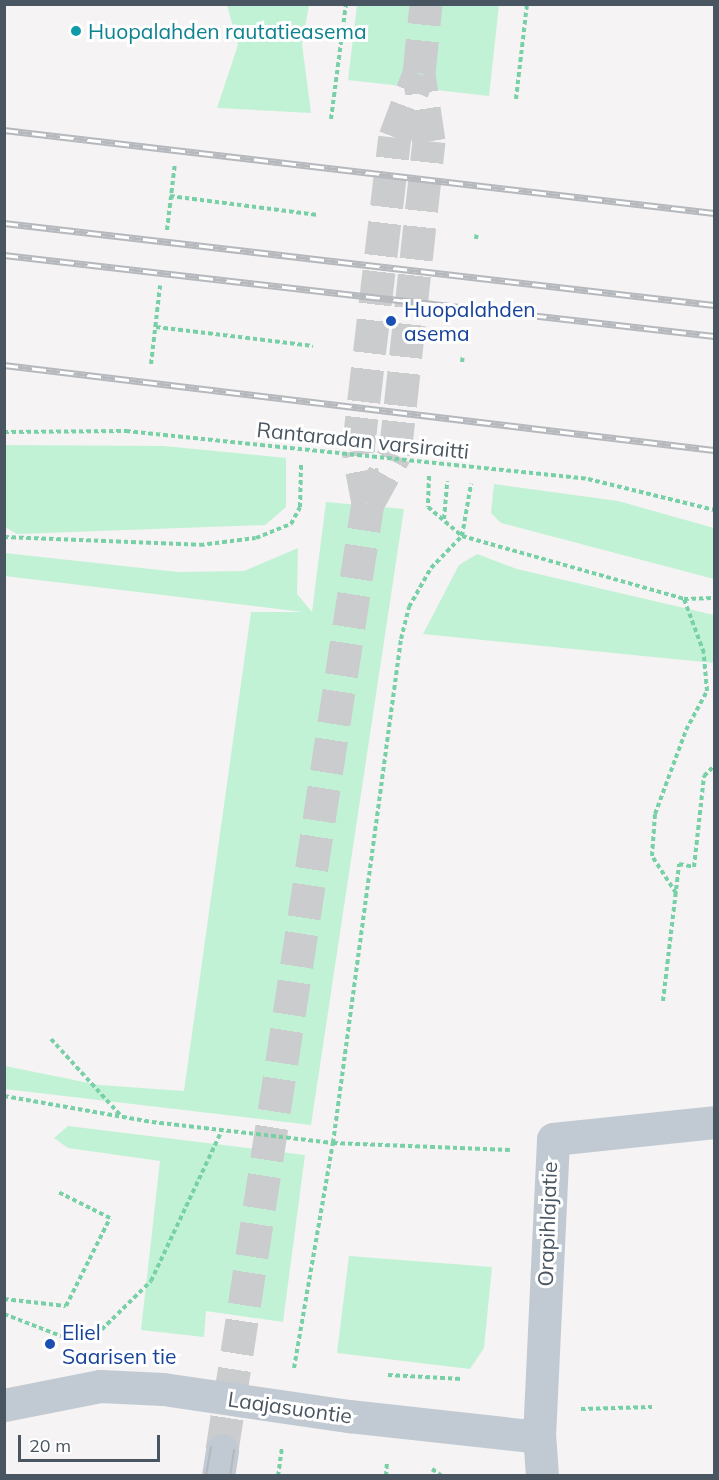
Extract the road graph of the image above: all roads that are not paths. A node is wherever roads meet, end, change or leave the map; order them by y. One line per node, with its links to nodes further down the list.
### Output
1 (714, 1122): 3 (street, Orapihlajatie)
2 (4, 1405): 3 (street, Laajasuontie, bridge)
3 (539, 1437): 4 (street)
4 (543, 1476)

